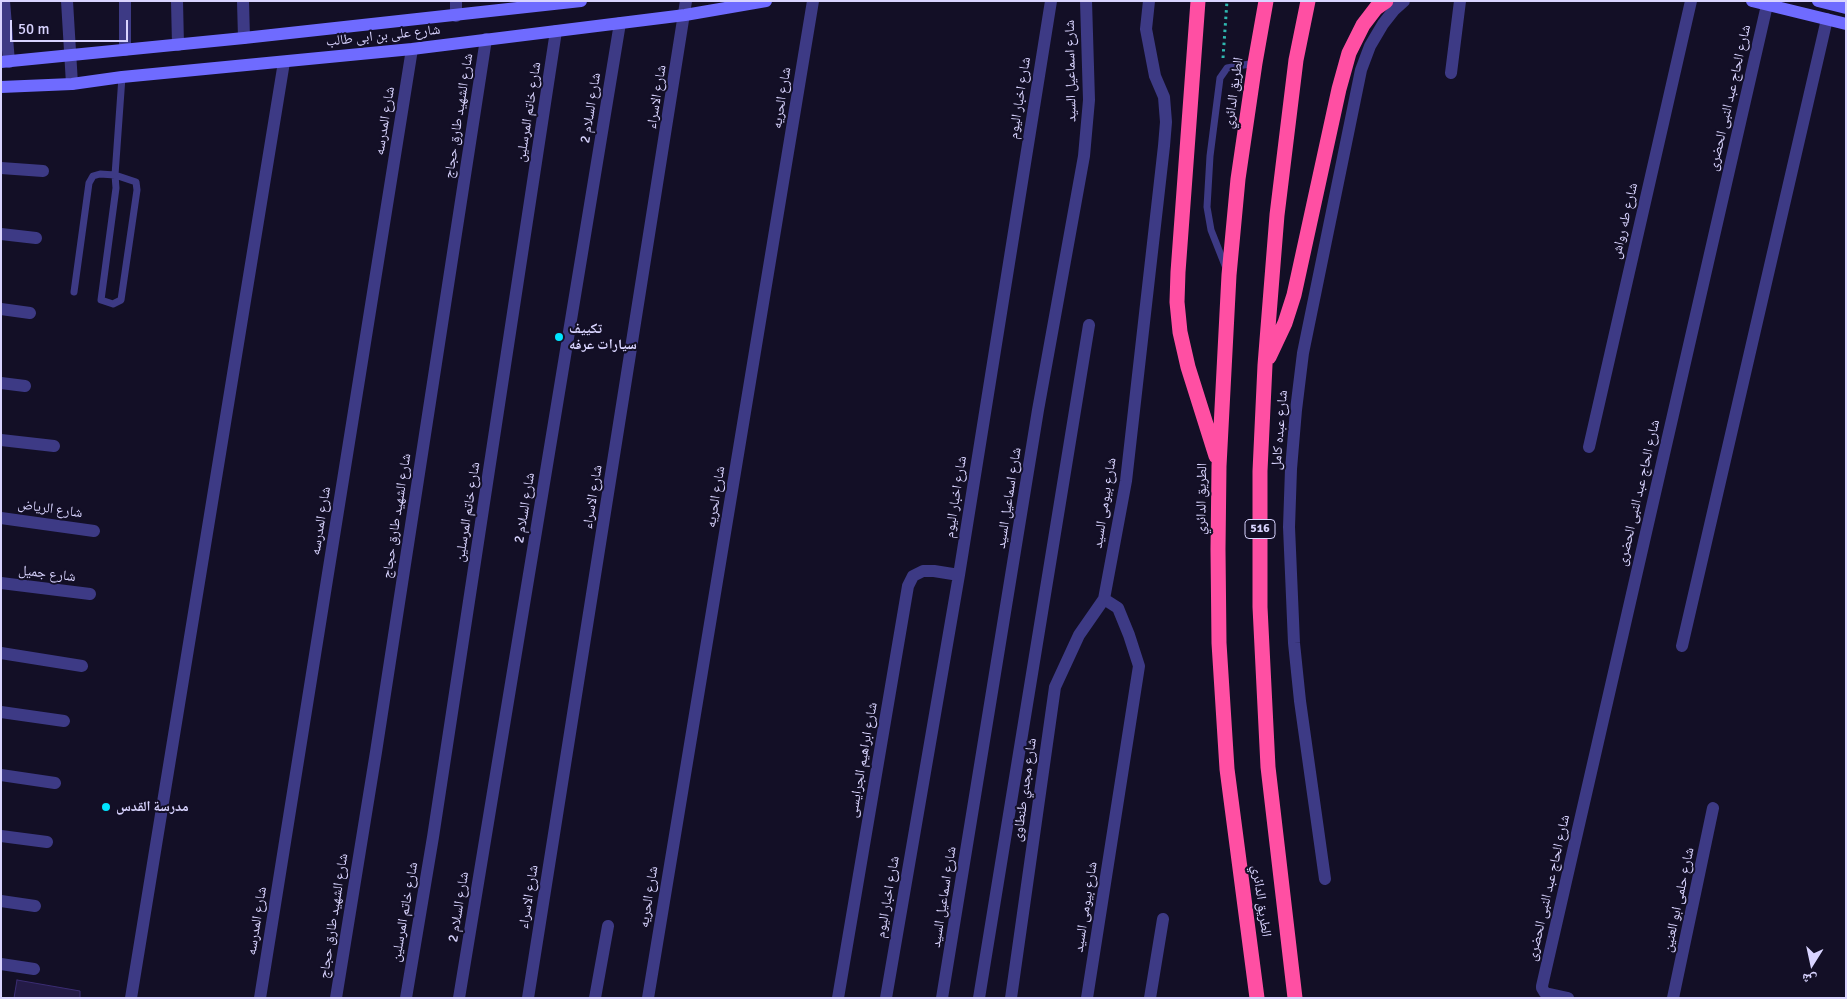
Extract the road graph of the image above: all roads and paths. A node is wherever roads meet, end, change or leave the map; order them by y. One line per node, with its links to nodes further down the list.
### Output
1 (4, 1): 39 (street)
2 (66, 1): 38 (street)
3 (125, 1): 37 (street)
4 (177, 1): 35 (street)
5 (243, 1): 33 (street)
6 (456, 1): 28 (street)
7 (686, 1): 27 (street, شارع الاسراء)
8 (766, 1): 27 (street, شارع على بن ابى طالب)
9 (813, 1): 94 (street, شارع الحريه)
10 (1051, 1): 66 (street, شارع اخبار اليوم)
11 (1086, 1): 97 (street, شارع اسماعيل السيد)
12 (1149, 1): 69 (street, شارع بيومى السيد)
13 (1198, 1): 63 (highway)
14 (1227, 1): 43 (path)
15 (1266, 1): 41 (highway, الطريق الدائري)
16 (1308, 1): 57 (highway, الطريق الدائري / 516)
17 (1386, 1): 57 (highway)
18 (1404, 1): 80 (street, شارع عبده كامل)
19 (1460, 1): 42 (street)
20 (1691, 1): 62 (street, شارع طه رواش)
21 (1752, 1): 25 (street)
22 (1818, 1): 26 (street)
23 (577, 2): 24 (street, شارع على بن ابى طالب)
24 (514, 5): 28 (street, شارع على بن ابى طالب)
25 (1767, 5): 29 (street); 104 (street, شارع الحاج عبد النبى الحضرى)
26 (1846, 8)
27 (685, 15): 30 (street, شارع على بن ابى طالب); 92 (street, شارع الاسراء)
28 (456, 16): 33 (street, شارع على بن ابى طالب)
29 (1827, 19): 31 (street); 70 (street)
30 (620, 23): 32 (street, شارع على بن ابى طالب); 91 (street, شارع السلام 2)
31 (1846, 24)
32 (556, 31): 34 (street, شارع على بن ابى طالب); 90 (street, شارع خاتم المرسلين)
33 (244, 38): 35 (street, شارع على بن ابى طالب)
34 (486, 39): 36 (street, شارع على بن ابى طالب); 89 (street, شارع الشهيد طارق حجاج)
35 (178, 45): 37 (street, شارع على بن ابى طالب)
36 (412, 49): 40 (street, شارع على بن ابى طالب); 88 (street, شارع المدرسه)
37 (126, 50): 38 (street, شارع على بن ابى طالب)
38 (70, 56): 39 (street, شارع على بن ابى طالب); 45 (street)
39 (5, 62)
40 (284, 62): 44 (street, شارع على بن ابى طالب); 87 (street)
41 (1255, 63): 43 (lane); 52 (highway, الطريق الدائري)
42 (1451, 73)
43 (1222, 74): 52 (lane)
44 (122, 77): 45 (street, شارع على بن ابى طالب); 49 (lane)
45 (72, 84): 46 (street, شارع على بن ابى طالب)
46 (1, 88)
47 (1, 168): 48 (street)
48 (43, 171)
49 (115, 175): 49 (lane); 53 (lane)
50 (1, 234): 51 (street)
51 (36, 238)
52 (1229, 274): 63 (highway, الطريق الدائري)
53 (74, 292)
54 (1, 309): 55 (street)
55 (30, 313)
56 (1089, 325): 98 (street)
57 (1265, 366): 103 (highway, الطريق الدائري / 516)
58 (1, 383): 59 (street)
59 (25, 386)
60 (1, 440): 61 (street)
61 (54, 446)
62 (1588, 446)
63 (1219, 466): 102 (highway, الطريق الدائري)
64 (1, 518): 65 (street, شارع الرياض)
65 (94, 531)
66 (959, 575): 95 (street, شارع ابراهيم الجرايسى); 96 (street, شارع اخبار اليوم)
67 (1, 583): 68 (street, شارع جميل)
68 (90, 594)
69 (1104, 599): 99 (street, شارع مجدي طنطاوى); 100 (street, شارع بيومى السيد)
70 (1682, 646)
71 (1, 653): 72 (street)
72 (82, 666)
73 (1, 712): 74 (street)
74 (64, 721)
75 (1, 775): 76 (street)
76 (55, 783)
77 (1713, 808): 105 (street, شارع حلمى ابو العنين)
78 (1, 836): 79 (street)
79 (47, 842)
80 (1325, 879)
81 (1, 901): 82 (street)
82 (35, 906)
83 (1163, 919): 101 (street)
84 (608, 926): 93 (street)
85 (1, 964): 86 (street)
86 (34, 969)
87 (131, 998)
88 (260, 998)
89 (336, 998)
90 (406, 998)
91 (459, 998)
92 (528, 998)
93 (596, 998)
94 (648, 998)
95 (838, 998)
96 (886, 998)
97 (942, 998)
98 (979, 998)
99 (1011, 998)
100 (1087, 998)
101 (1150, 998)
102 (1257, 998)
103 (1295, 998)
104 (1568, 998)
105 (1674, 998)

